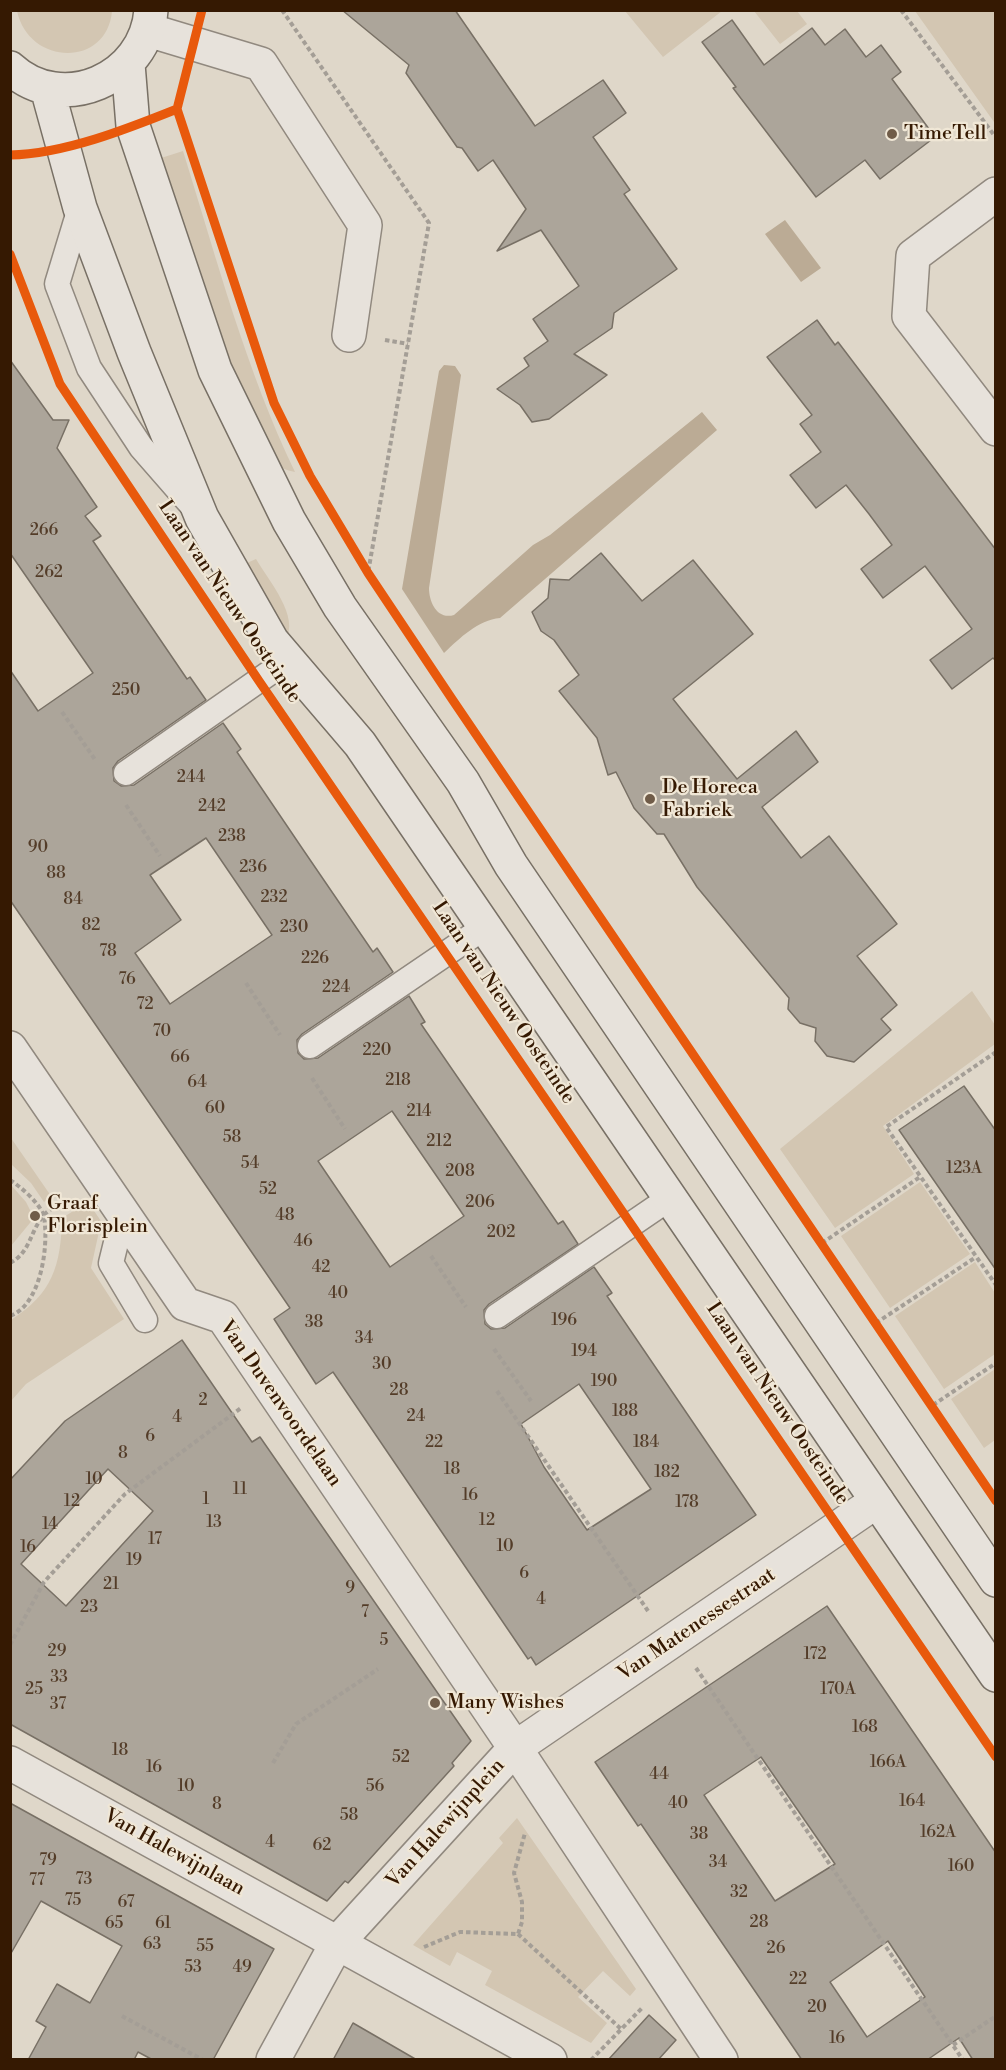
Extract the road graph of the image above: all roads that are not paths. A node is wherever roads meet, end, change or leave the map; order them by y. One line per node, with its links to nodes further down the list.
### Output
1 (149, 20): 2 (main road); 7 (main road)
2 (128, 64): 4 (main road); 20 (main road)
3 (10, 68): 4 (main road)
4 (47, 88): 6 (main road, Laan van Nieuw Oosteinde)
5 (996, 194): 8 (main road)
6 (80, 208): 9 (main road, Laan van Nieuw Oosteinde); 9 (lane)
7 (349, 335)
8 (996, 429)
9 (202, 518): 10 (main road, Laan van Nieuw Oosteinde)
10 (288, 660): 11 (lane); 12 (main road, Laan van Nieuw Oosteinde)
11 (126, 773)
12 (485, 927): 13 (lane); 15 (main road, Laan van Nieuw Oosteinde)
13 (310, 1046)
14 (10, 1048): 16 (main road, Van Duvenvoordelaan)
15 (670, 1198): 17 (lane); 19 (main road, Laan van Nieuw Oosteinde)
16 (123, 1214): 18 (lane); 22 (main road, Van Duvenvoordelaan)
17 (497, 1316)
18 (145, 1320)
19 (877, 1501): 21 (main road, Laan van Nieuw Oosteinde); 22 (main road, Van Matenessestraat)
20 (996, 1580)
21 (996, 1675)
22 (515, 1748): 24 (main road, Van Halewijnplein); 27 (main road, Van Halewijnplein)
23 (10, 1763): 24 (main road, Van Halewijnlaan)
24 (337, 1943): 25 (main road); 26 (main road)
25 (273, 2060)
26 (550, 2060)
27 (721, 2060)

